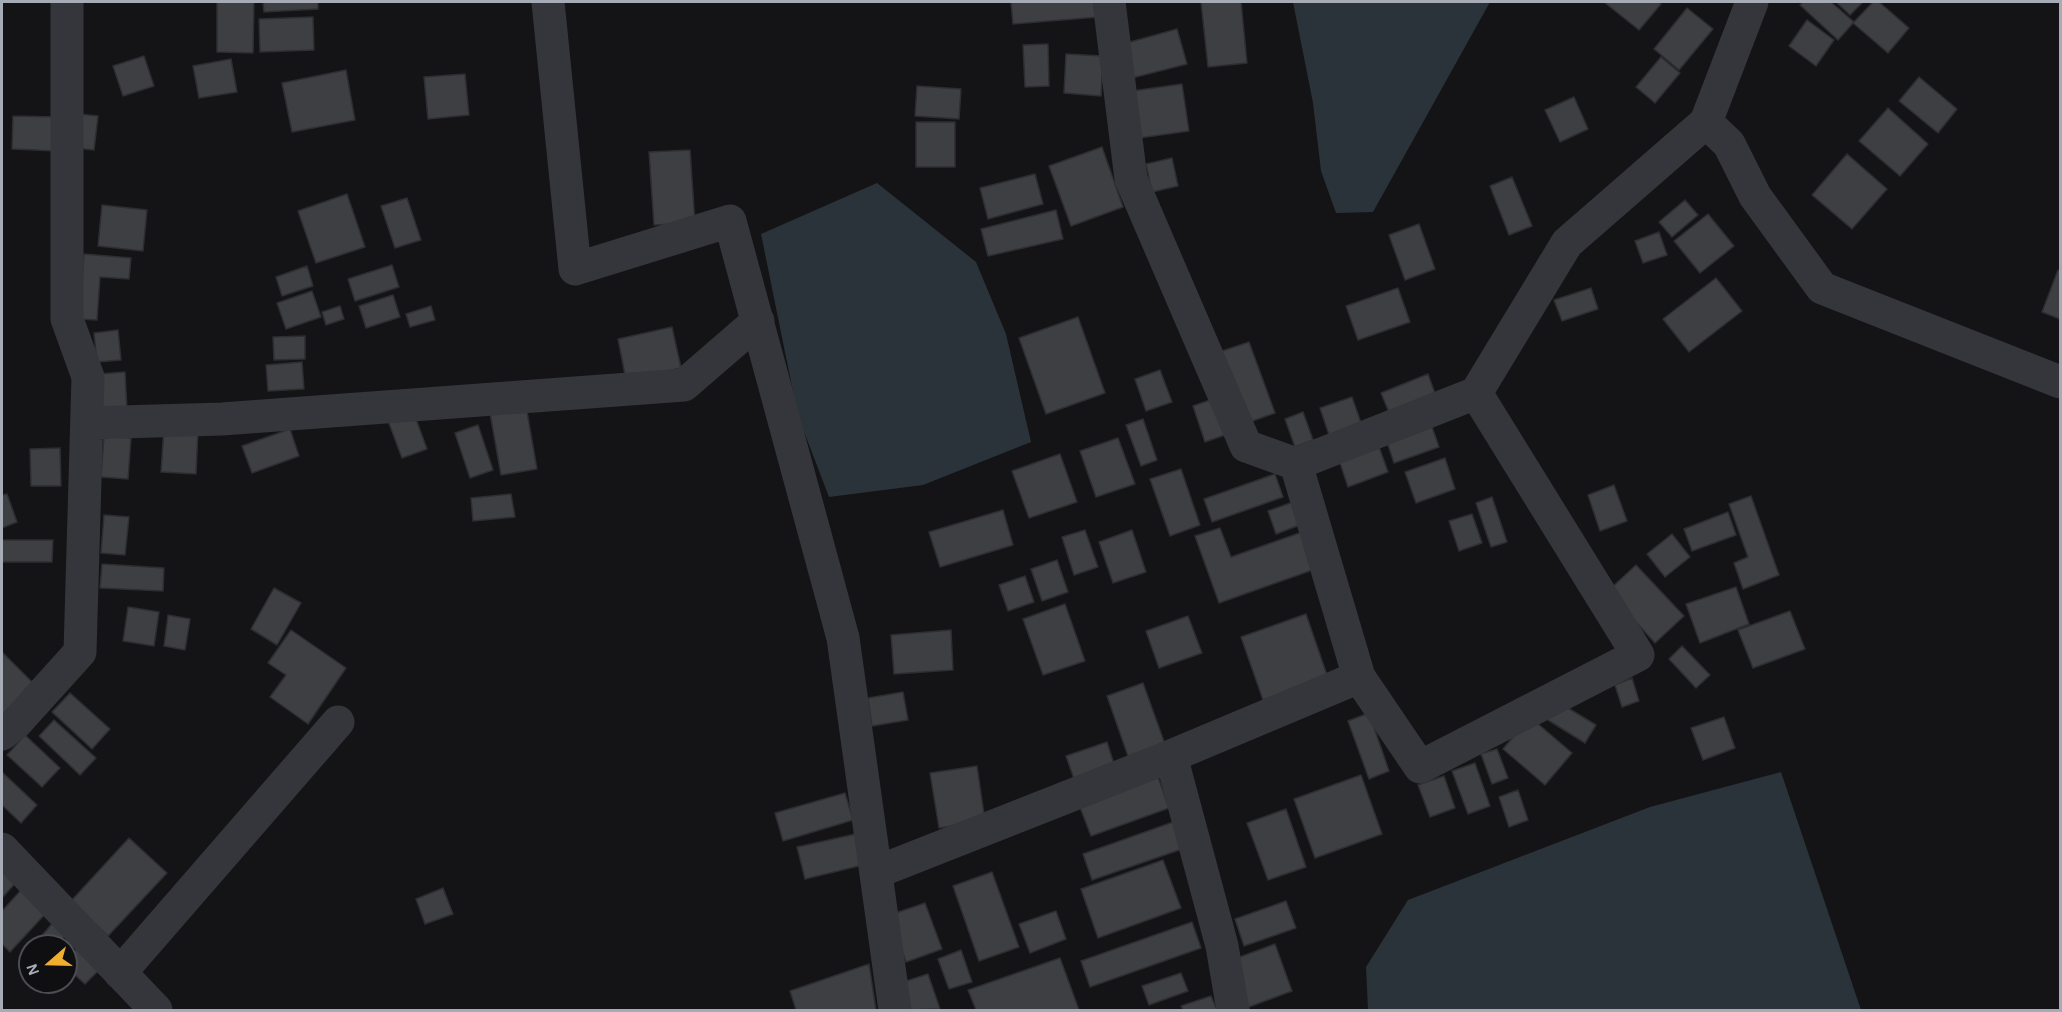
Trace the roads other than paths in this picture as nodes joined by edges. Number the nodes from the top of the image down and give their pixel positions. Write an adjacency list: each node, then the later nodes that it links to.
1 (67, 2): 9 (street)
2 (548, 2): 6 (street)
3 (1109, 2): 10 (street)
4 (1752, 2): 5 (street)
5 (1706, 122): 7 (street); 8 (street)
6 (758, 321): 9 (street); 16 (street)
7 (2061, 382)
8 (1476, 393): 10 (street); 11 (street)
9 (87, 423): 13 (street)
10 (1296, 464): 11 (street)
11 (1359, 677): 14 (street)
12 (338, 722): 17 (street)
13 (2, 734)
14 (1171, 756): 16 (street); 20 (street)
15 (2, 849): 17 (street)
16 (877, 872): 19 (street)
17 (120, 973): 18 (street)
18 (156, 1011)
19 (895, 1011)
20 (1233, 1011)

